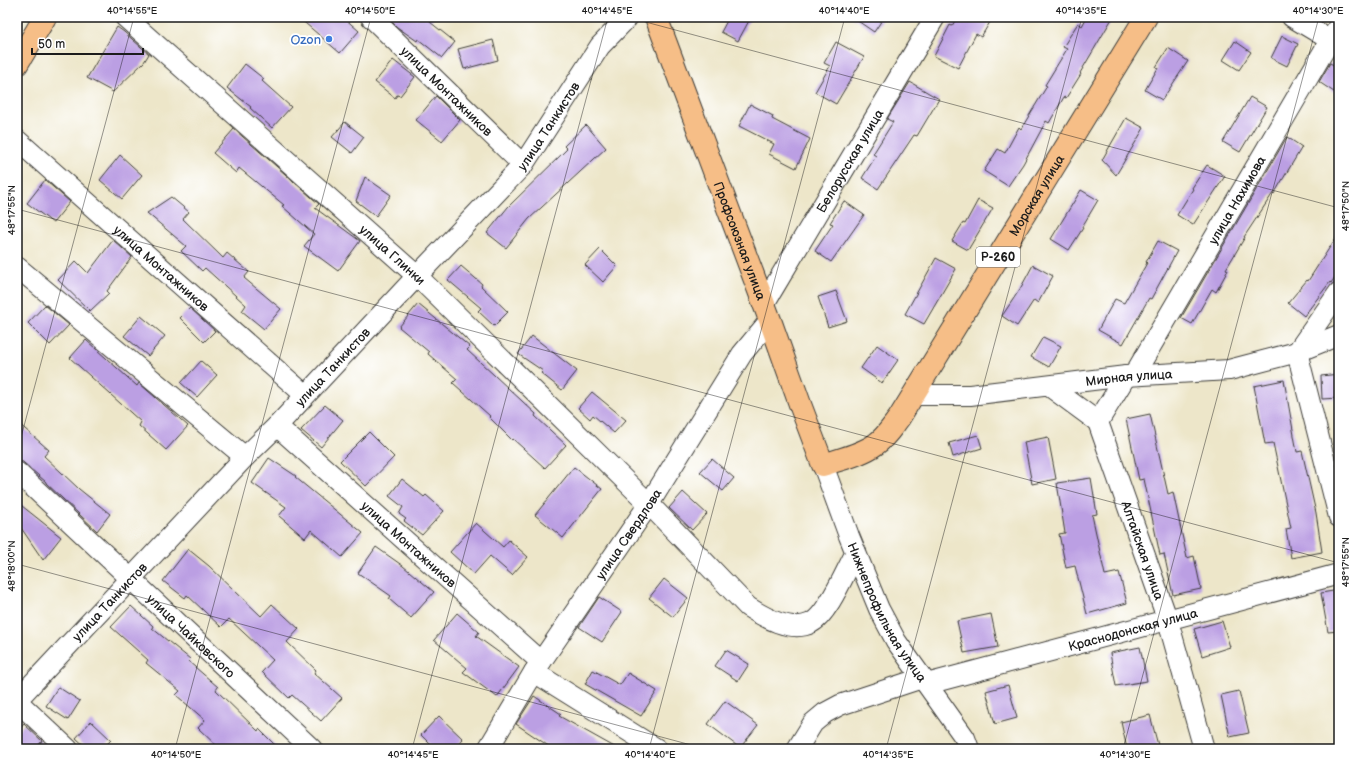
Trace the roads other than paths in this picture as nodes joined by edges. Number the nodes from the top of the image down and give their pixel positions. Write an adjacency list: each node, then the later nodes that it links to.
1 (45, 17): 10 (main road)
2 (125, 17): 14 (street, улица Глинки)
3 (370, 17): 12 (street, улица Монтажников)
4 (628, 17): 12 (street, улица Танкистов)
5 (656, 17): 16 (main road, Профсоюзная улица)
6 (935, 17): 16 (street, Белорусская улица)
7 (1146, 17): 21 (main road, Морская улица / Р-260)
8 (1292, 17): 9 (street)
9 (1336, 36): 19 (street, улица Нахимова)
10 (17, 64)
11 (17, 140): 22 (street, улица Монтажников)
12 (523, 165): 14 (street, улица Танкистов)
13 (17, 267): 25 (street)
14 (417, 276): 22 (street, улица Танкистов); 28 (street, улица Глинки)
15 (1339, 292): 18 (street)
16 (767, 312): 26 (main road, Профсоюзная улица); 28 (street, улица Свердлова)
17 (1339, 335): 18 (street, Мирная улица)
18 (1297, 352): 19 (street, Мирная улица); 29 (street)
19 (1130, 375): 20 (street, Мирная улица); 23 (street, улица Нахимова)
20 (1049, 386): 21 (street, Мирная улица); 23 (street)
21 (913, 395): 26 (main road, Морская улица / Р-260)
22 (306, 396): 24 (street, улица Танкистов)
23 (1098, 422): 33 (street, Алтайская улица)
24 (277, 426): 25 (street, улица Танкистов); 34 (street, улица Монтажников)
25 (245, 457): 32 (street, улица Танкистов)
26 (823, 465): 30 (street, Нижнепрофильная улица)
27 (17, 472): 32 (street, улица Чайковского)
28 (649, 504): 30 (street, улица Глинки); 34 (street, улица Свердлова)
29 (1339, 517)
30 (856, 552): 35 (street, Нижнепрофильная улица)
31 (1339, 574): 33 (street, Краснодонская улица)
32 (131, 578): 36 (street, улица Танкистов); 38 (street, улица Чайковского)
33 (1168, 621): 35 (street, Краснодонская улица); 43 (street, Алтайская улица)
34 (537, 667): 39 (street, улица Свердлова); 40 (street, улица Монтажников)
35 (924, 681): 41 (street, Краснодонская улица); 42 (street, Нижнепрофильная улица)
36 (17, 701): 37 (street)
37 (68, 749)
38 (312, 749)
39 (488, 749)
40 (657, 749)
41 (797, 749)
42 (969, 749)
43 (1204, 749)

